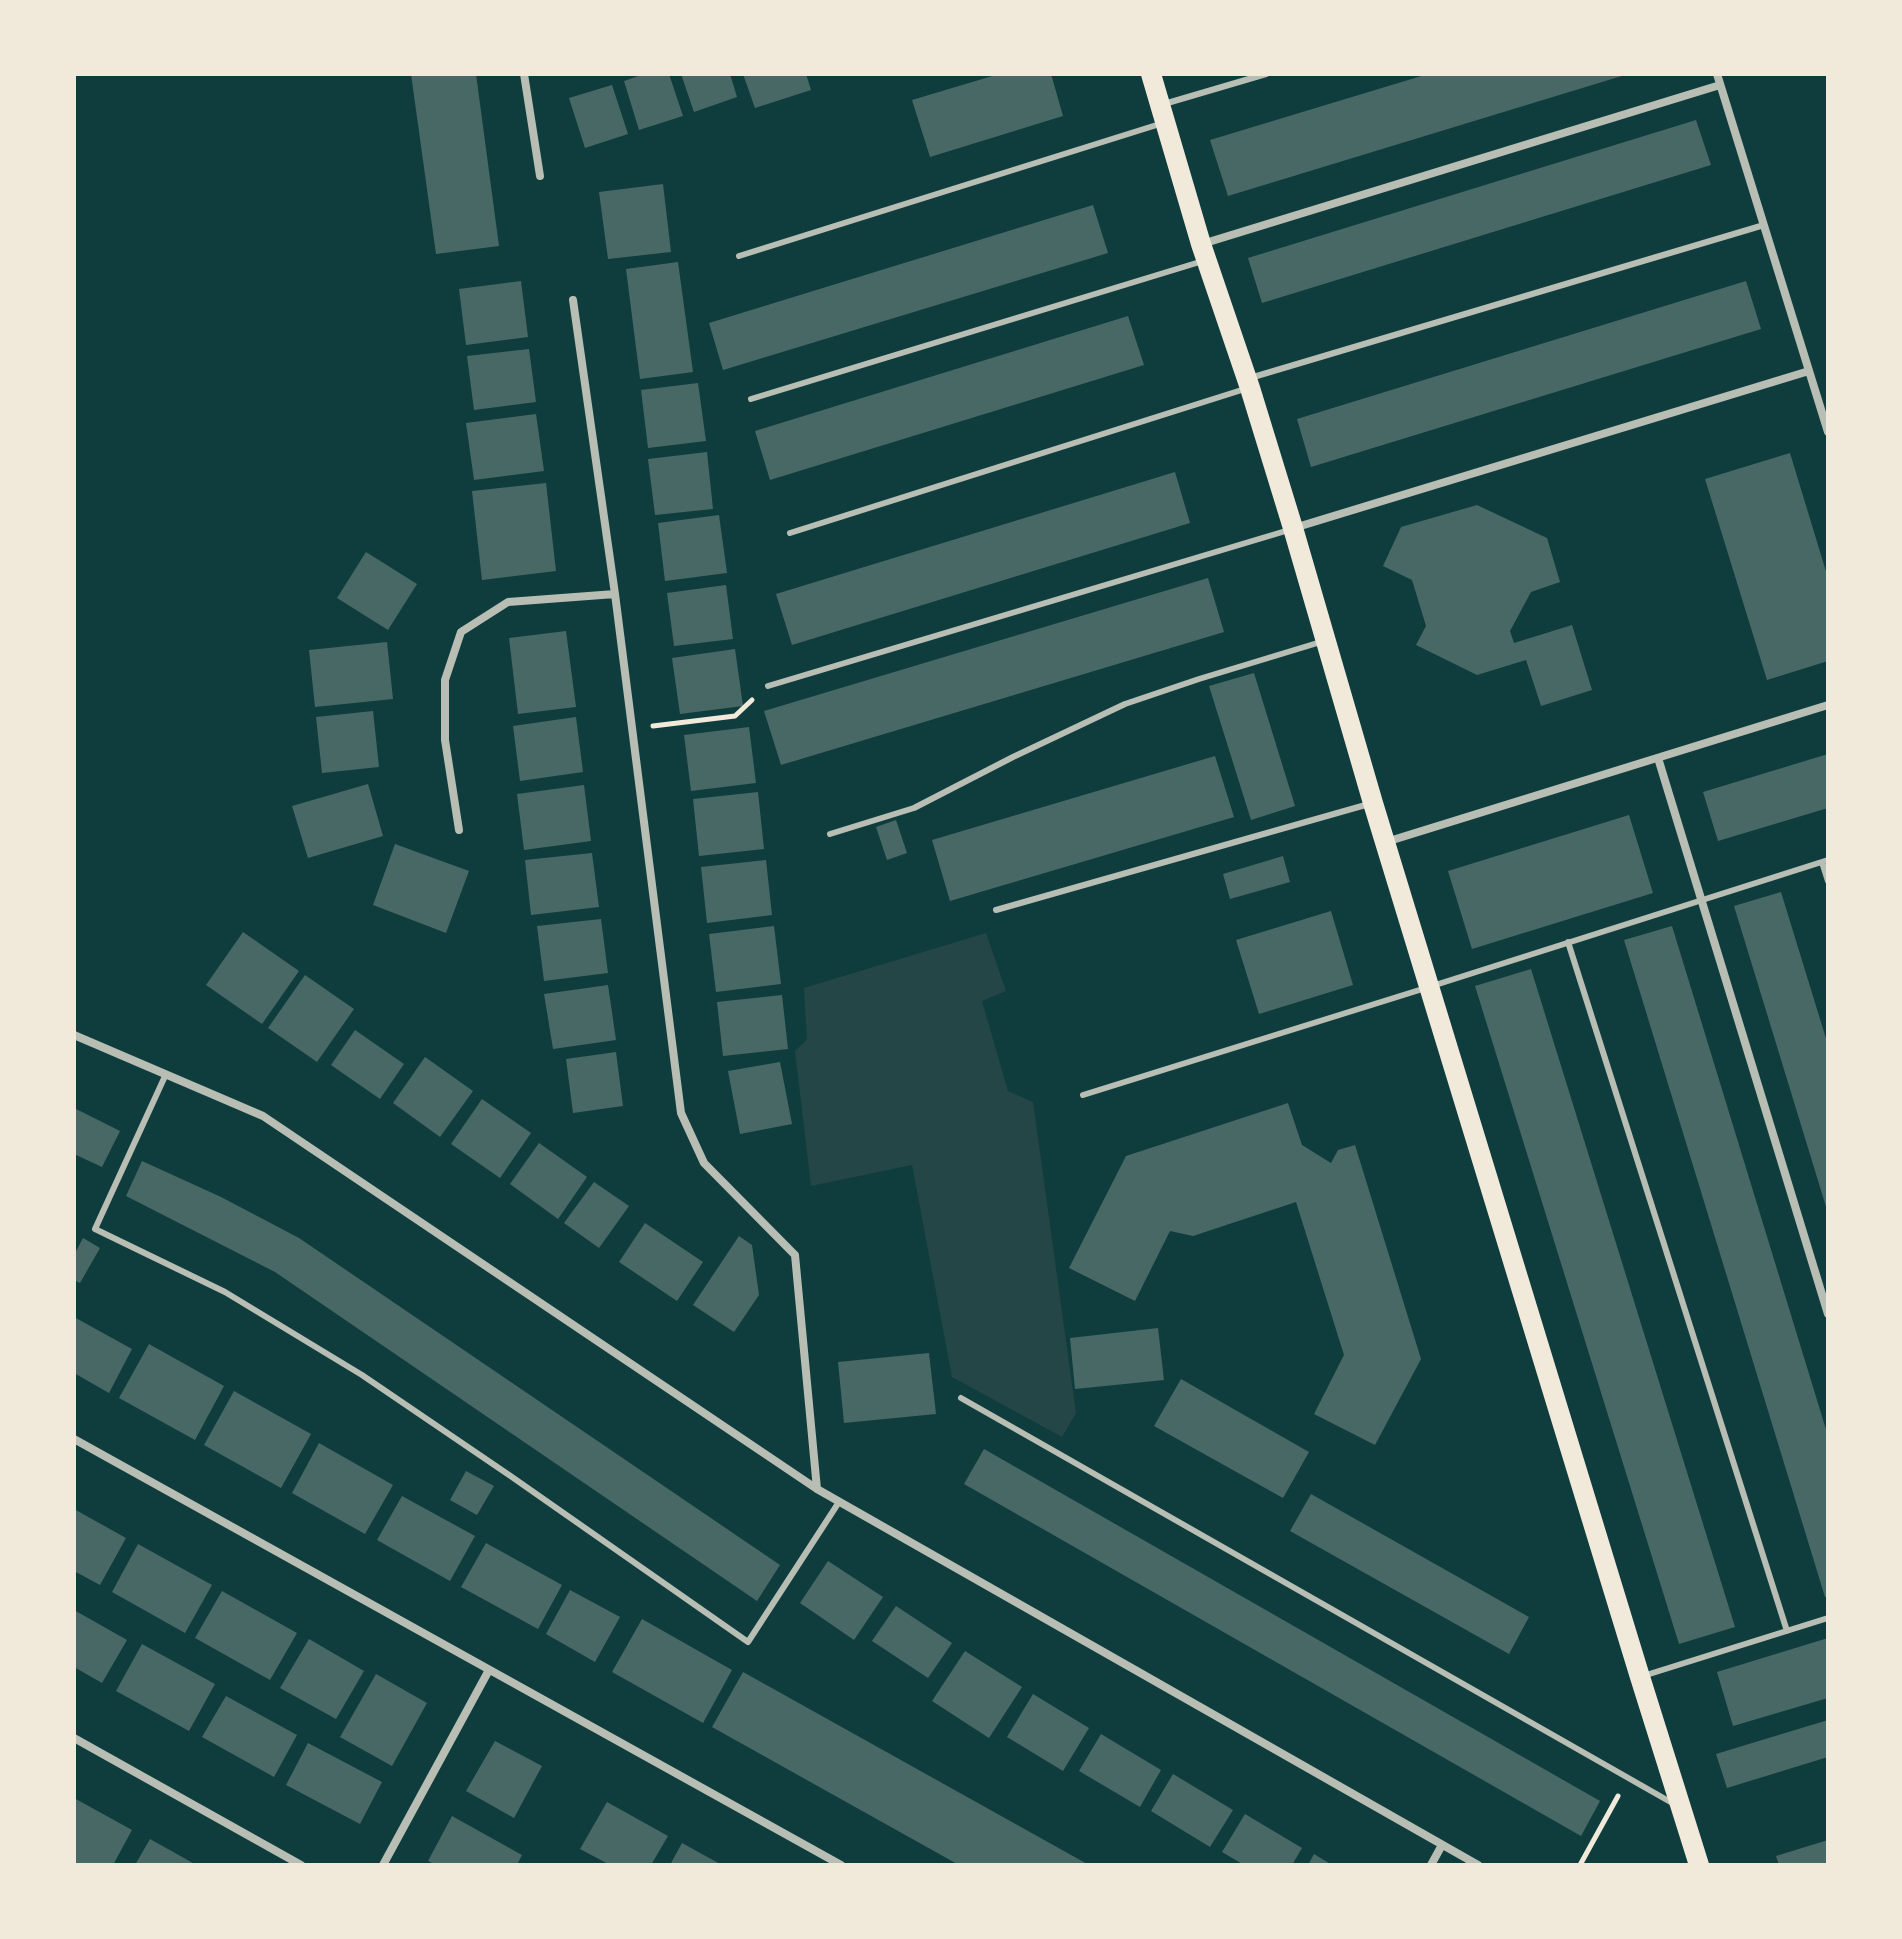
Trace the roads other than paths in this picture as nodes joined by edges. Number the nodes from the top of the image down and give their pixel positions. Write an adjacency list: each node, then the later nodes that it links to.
1 (524, 74): 7 (street)
2 (1151, 74): 6 (main road)
3 (1266, 74): 6 (lane)
4 (1717, 74): 5 (street)
5 (1720, 85): 8 (street); 9 (street)
6 (1163, 114): 9 (main road); 10 (lane)
7 (540, 176)
8 (1764, 225): 12 (street); 13 (lane)
9 (1203, 252): 13 (main road); 14 (lane)
10 (739, 256)
11 (573, 300): 18 (street)
12 (1809, 371): 15 (street); 16 (street)
13 (1248, 384): 16 (main road); 17 (lane)
14 (751, 399)
15 (1828, 432)
16 (1293, 528): 19 (main road); 20 (lane)
17 (790, 533)
18 (615, 594): 24 (street); 39 (street)
19 (1324, 641): 23 (main road); 25 (lane)
20 (768, 686)
21 (1828, 705): 22 (street)
22 (1658, 758): 26 (street); 29 (street)
23 (1373, 803): 26 (main road); 30 (lane)
24 (459, 830)
25 (830, 834)
26 (1385, 842): 32 (main road)
27 (1825, 861): 28 (lane); 29 (lane)
28 (1828, 881)
29 (1701, 900): 31 (lane); 36 (street)
30 (996, 910)
31 (1568, 942): 32 (lane); 42 (lane)
32 (1429, 987): 35 (lane); 44 (main road)
33 (74, 1035): 34 (street)
34 (166, 1074): 39 (street); 40 (lane)
35 (1083, 1095)
36 (1828, 1314)
37 (961, 1398): 46 (lane)
38 (74, 1439): 43 (street)
39 (817, 1489): 40 (street)
40 (839, 1502): 47 (street)
41 (1828, 1618): 42 (lane)
42 (1787, 1631): 44 (lane)
43 (489, 1670): 49 (street); 50 (street)
44 (1640, 1677): 46 (main road)
45 (74, 1738): 48 (street)
46 (1680, 1807): 53 (main road)
47 (1442, 1845): 51 (street); 52 (street)
48 (301, 1865)
49 (383, 1865)
50 (841, 1865)
51 (1431, 1865)
52 (1478, 1865)
53 (1699, 1865)

